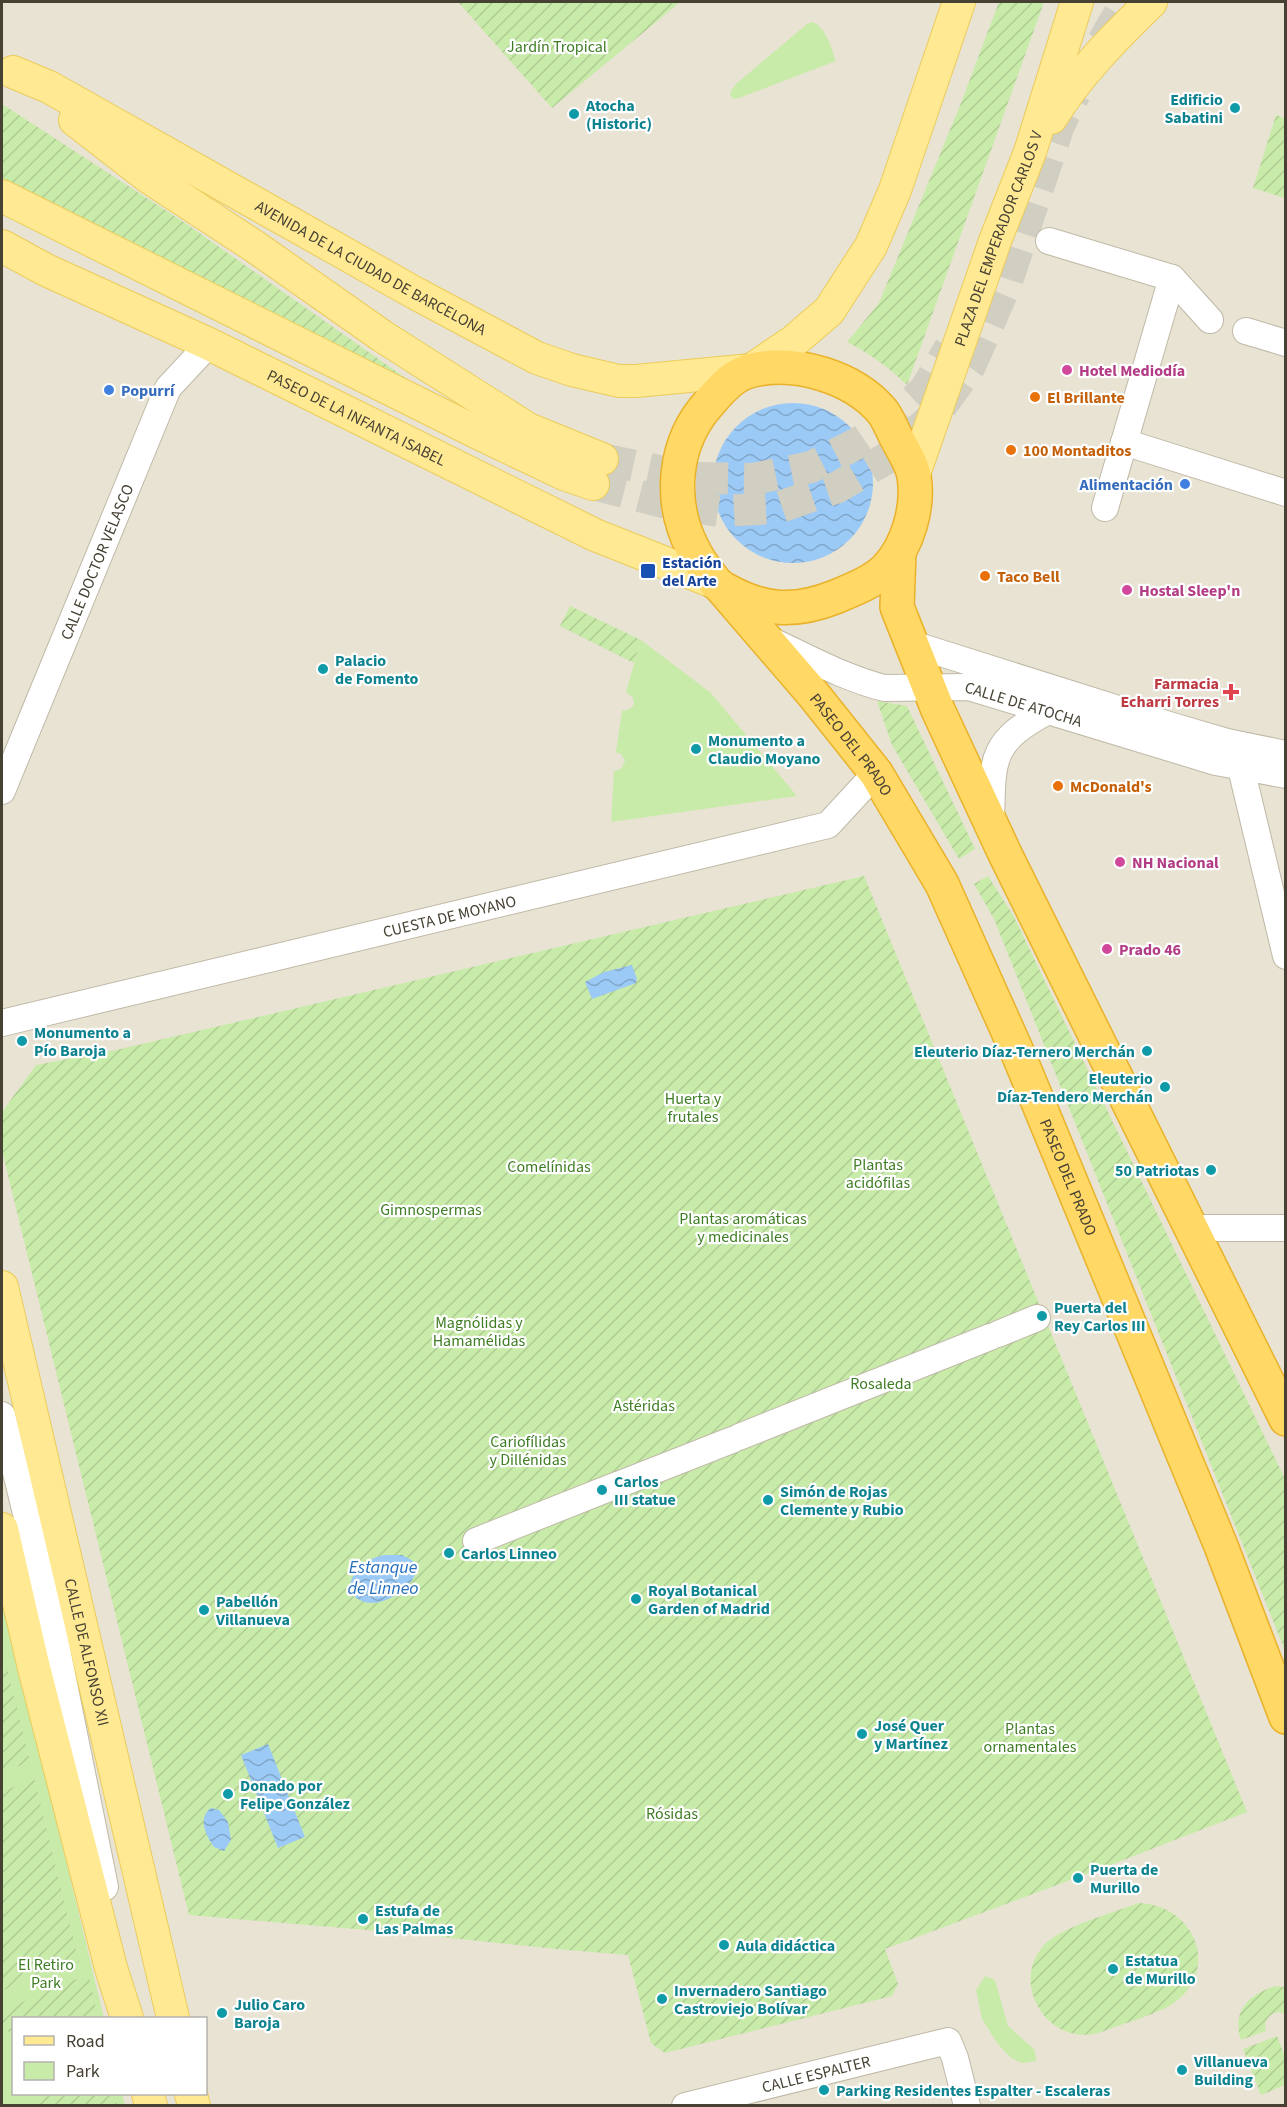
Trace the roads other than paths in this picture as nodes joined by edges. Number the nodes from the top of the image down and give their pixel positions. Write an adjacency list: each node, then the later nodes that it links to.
1 (959, 2): 14 (main road, PLAZA DEL EMPERADOR CARLOS V)
2 (1077, 2): 5 (main road, PLAZA DEL EMPERADOR CARLOS V)
3 (1150, 2): 5 (main road)
4 (7, 68): 6 (main road, AVENIDA DE LA CIUDAD DE BARCELONA); 14 (main road, AVENIDA DE LA CIUDAD DE BARCELONA)
5 (1030, 152): 16 (main road, PLAZA DEL EMPERADOR CARLOS V)
6 (2, 196)
7 (1049, 241): 9 (street)
8 (2, 246): 13 (main road, PASEO DE LA INFANTA ISABEL)
9 (1172, 278): 10 (street); 15 (street)
10 (1210, 320)
11 (1246, 331): 12 (street)
12 (1286, 343)
13 (209, 344): 20 (main road, PASEO DE LA INFANTA ISABEL); 29 (street, CALLE DOCTOR VELASCO)
14 (751, 370): 16 (highway, PLAZA DEL EMPERADOR CARLOS V); 20 (highway, PLAZA DEL EMPERADOR CARLOS V)
15 (1124, 442): 17 (street); 18 (street)
16 (914, 474): 19 (highway, PLAZA DEL EMPERADOR CARLOS V)
17 (1286, 493)
18 (1105, 508)
19 (900, 552): 20 (highway, PLAZA DEL EMPERADOR CARLOS V); 22 (highway)
20 (718, 585): 21 (highway, PASEO DEL PRADO)
21 (764, 637): 23 (street, CALLE DE ATOCHA); 27 (highway, PASEO DEL PRADO)
22 (912, 644): 23 (highway); 25 (street, CALLE DE ATOCHA)
23 (930, 688): 24 (street, CALLE DE ATOCHA); 30 (highway)
24 (1047, 711): 26 (street, CALLE DE ATOCHA); 30 (street)
25 (1286, 754)
26 (1241, 768): 28 (street, CALLE DE ATOCHA); 31 (street)
27 (876, 772): 32 (street, CUESTA DE MOYANO); 42 (highway, PASEO DEL PRADO)
28 (1286, 775)
29 (2, 791)
30 (991, 825): 33 (highway)
31 (1286, 956)
32 (2, 1023)
33 (1190, 1228): 34 (street); 38 (highway)
34 (1286, 1228)
35 (2, 1287): 46 (main road, CALLE DE ALFONSO XII)
36 (1037, 1318): 40 (street)
37 (2, 1415): 41 (street, CALLE DE ALFONSO XII)
38 (1286, 1419)
39 (2, 1529): 43 (main road, CALLE DE ALFONSO XII)
40 (476, 1541)
41 (46, 1595): 44 (street, CALLE DE ALFONSO XII); 45 (street, CALLE DE ALFONSO XII)
42 (1286, 1717)
43 (128, 2017)
44 (129, 2017)
45 (171, 2017)
46 (172, 2017)
47 (685, 2106): 48 (street, CALLE ESPALTER)
48 (967, 2106)

